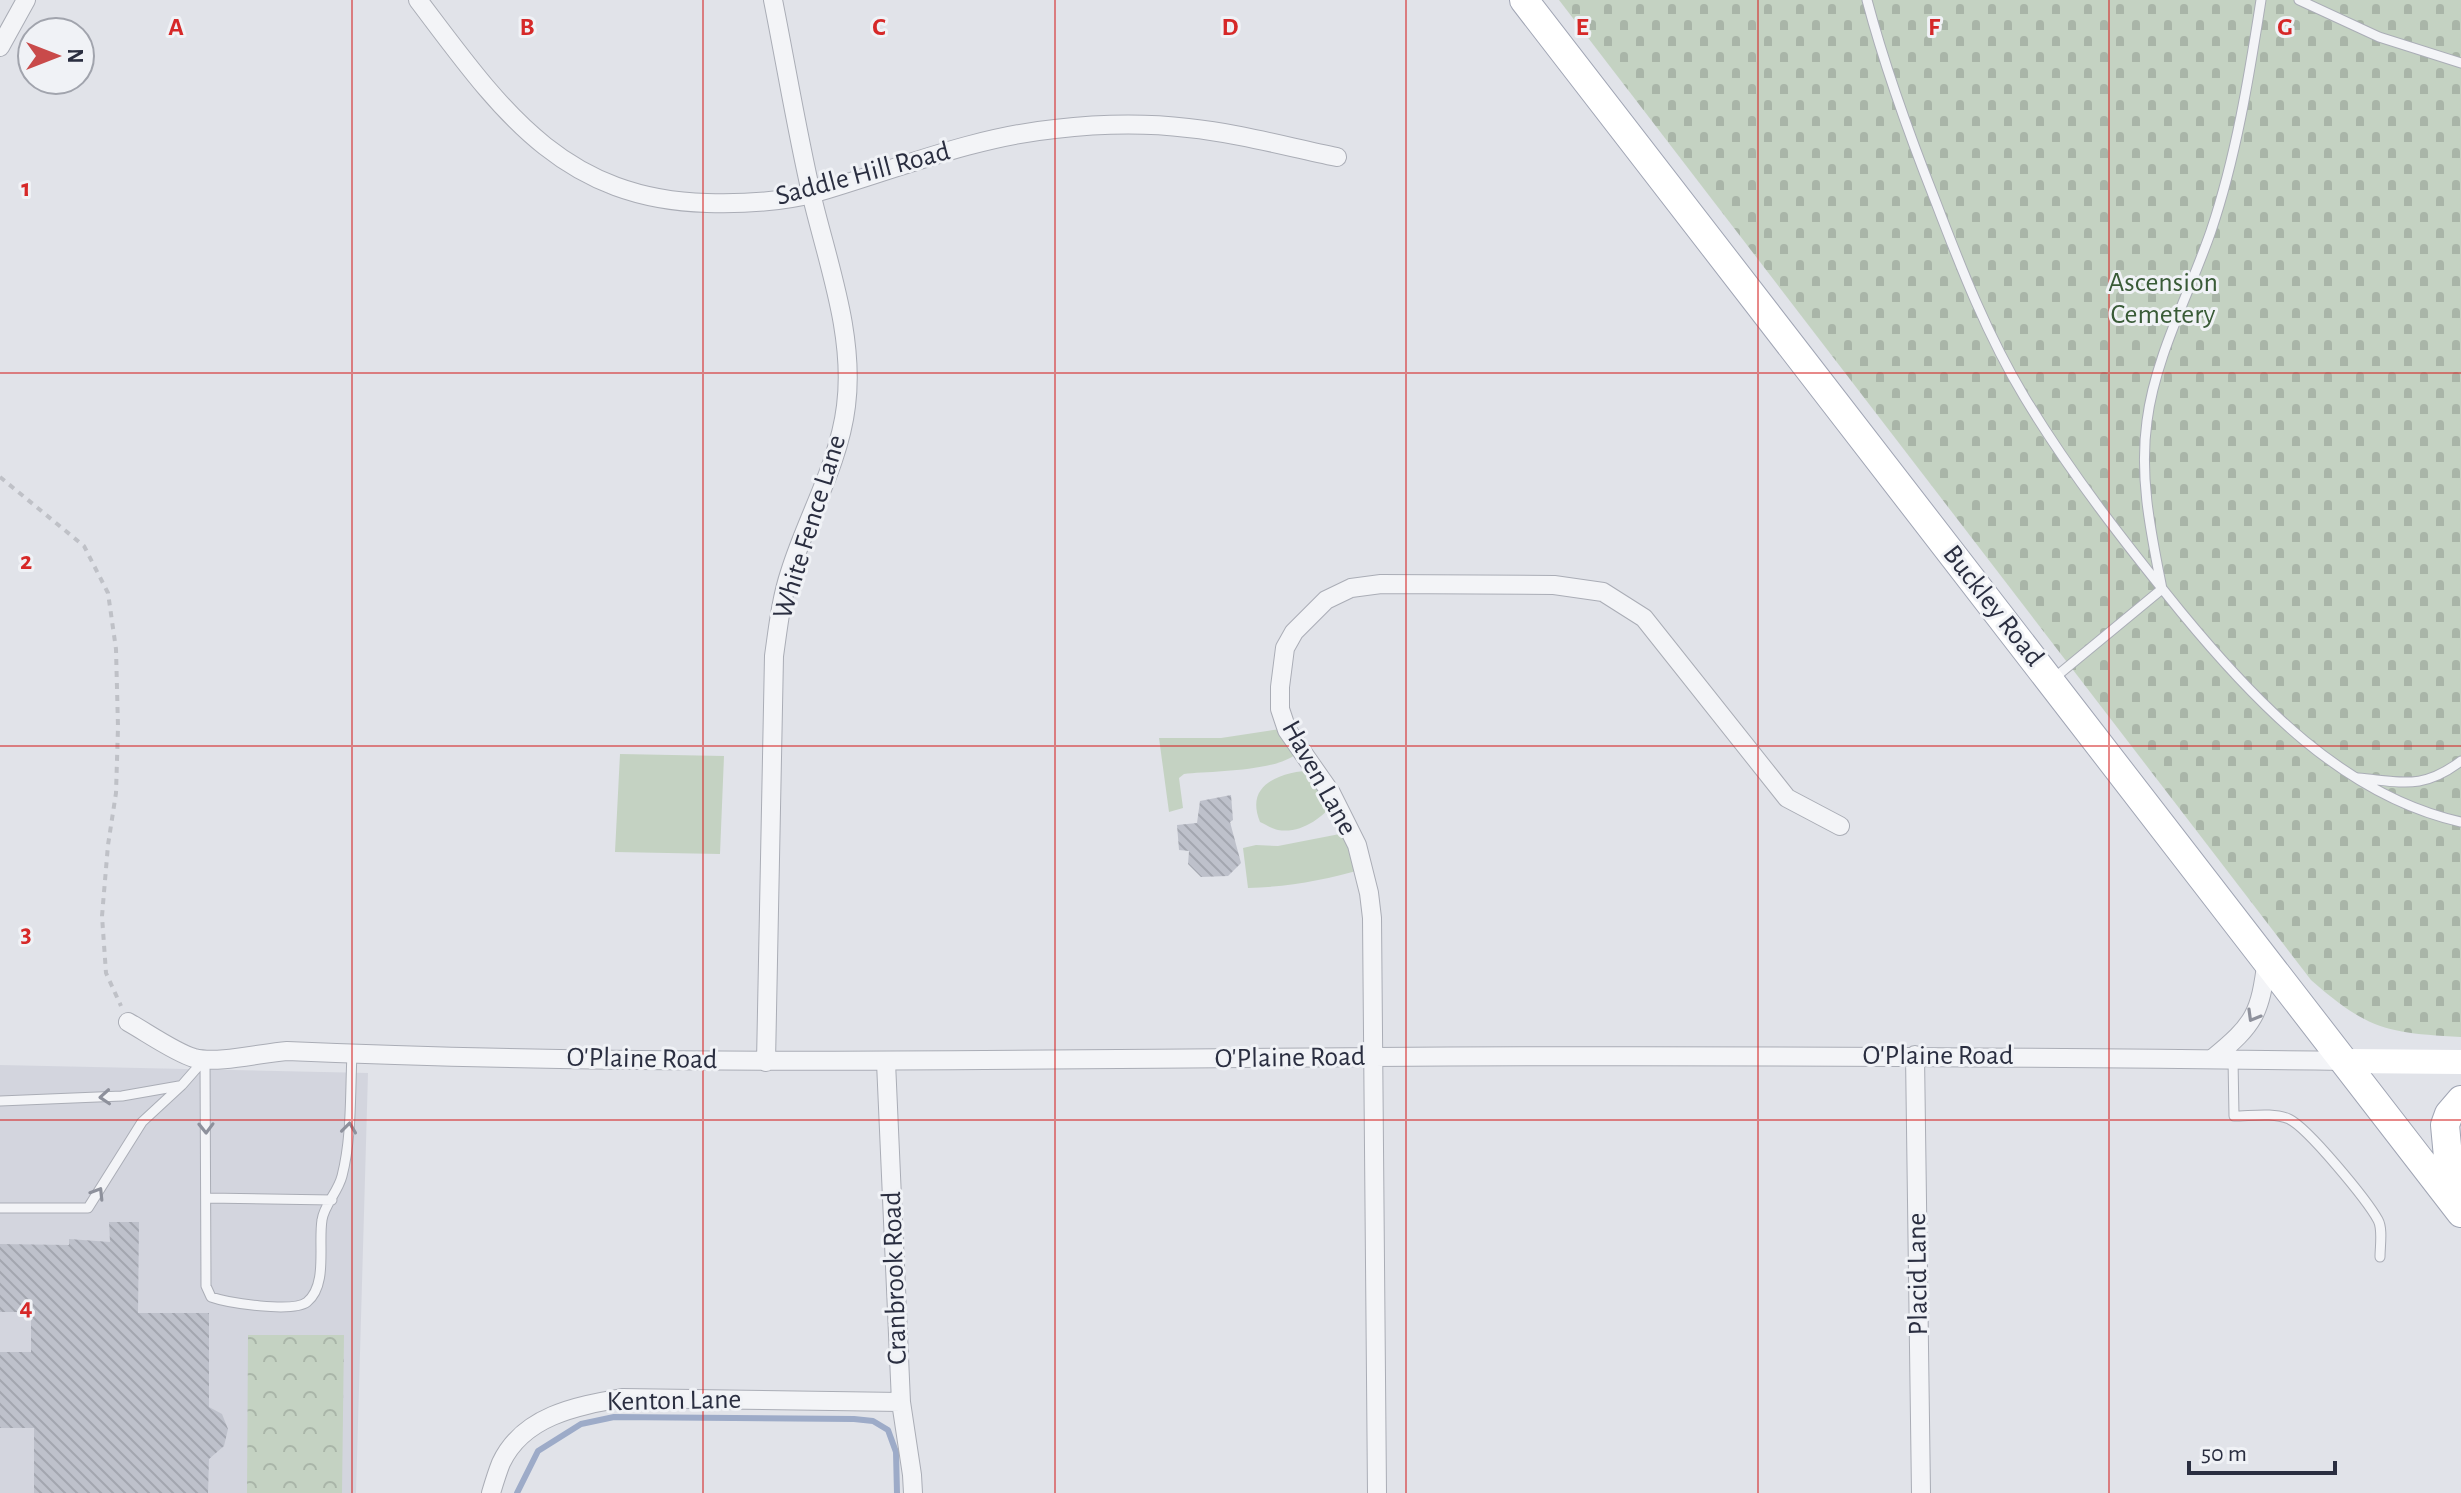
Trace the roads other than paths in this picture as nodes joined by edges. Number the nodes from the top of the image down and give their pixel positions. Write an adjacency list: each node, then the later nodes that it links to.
1 (26, 0): 8 (street)
2 (418, 0): 11 (street, Saddle Hill Road)
3 (773, 0): 11 (street, White Fence Lane)
4 (1524, 0): 13 (main road, Buckley Road)
5 (1867, 0): 12 (lane)
6 (2261, 0): 12 (lane)
7 (2299, 0): 9 (lane)
8 (0, 47)
9 (2461, 63)
10 (1337, 157): 11 (street, Saddle Hill Road)
11 (811, 194): 27 (street, White Fence Lane)
12 (2162, 589): 13 (lane); 15 (lane)
13 (2051, 681): 18 (main road, Buckley Road)
14 (2461, 761): 15 (lane)
15 (2357, 777): 16 (lane)
16 (2461, 822)
17 (1840, 826): 22 (street, Haven Lane)
18 (2267, 959): 24 (street, one-way to 24); 26 (main road, Buckley Road)
19 (128, 1022): 23 (street, O'Plaine Road)
20 (352, 1054): 23 (street, O'Plaine Road); 27 (street, O'Plaine Road); 34 (lane, one-way to 20)
21 (1915, 1055): 22 (street, O'Plaine Road); 24 (street, O'Plaine Road); 42 (street, Placid Lane)
22 (1372, 1057): 28 (street, O'Plaine Road); 41 (street, Haven Lane)
23 (205, 1058): 30 (lane); 33 (lane, one-way to 33)
24 (2212, 1059): 25 (street, O'Plaine Road)
25 (2233, 1059): 26 (street, O'Plaine Road); 37 (lane)
26 (2345, 1061): 29 (main road, O'Plaine Road); 35 (main road, Buckley Road)
27 (766, 1062): 28 (street, O'Plaine Road)
28 (886, 1062): 38 (street, Cranbrook Road)
29 (2461, 1062)
30 (182, 1085): 32 (lane, one-way to 32); 36 (lane, one-way to 30)
31 (2461, 1100): 35 (main road)
32 (0, 1101)
33 (207, 1198): 34 (lane); 34 (lane)
34 (332, 1200)
35 (2456, 1207)
36 (0, 1208)
37 (2380, 1257)
38 (901, 1402): 39 (street, Kenton Lane); 40 (street, Cranbrook Road)
39 (491, 1493)
40 (913, 1493)
41 (1377, 1493)
42 (1921, 1493)

